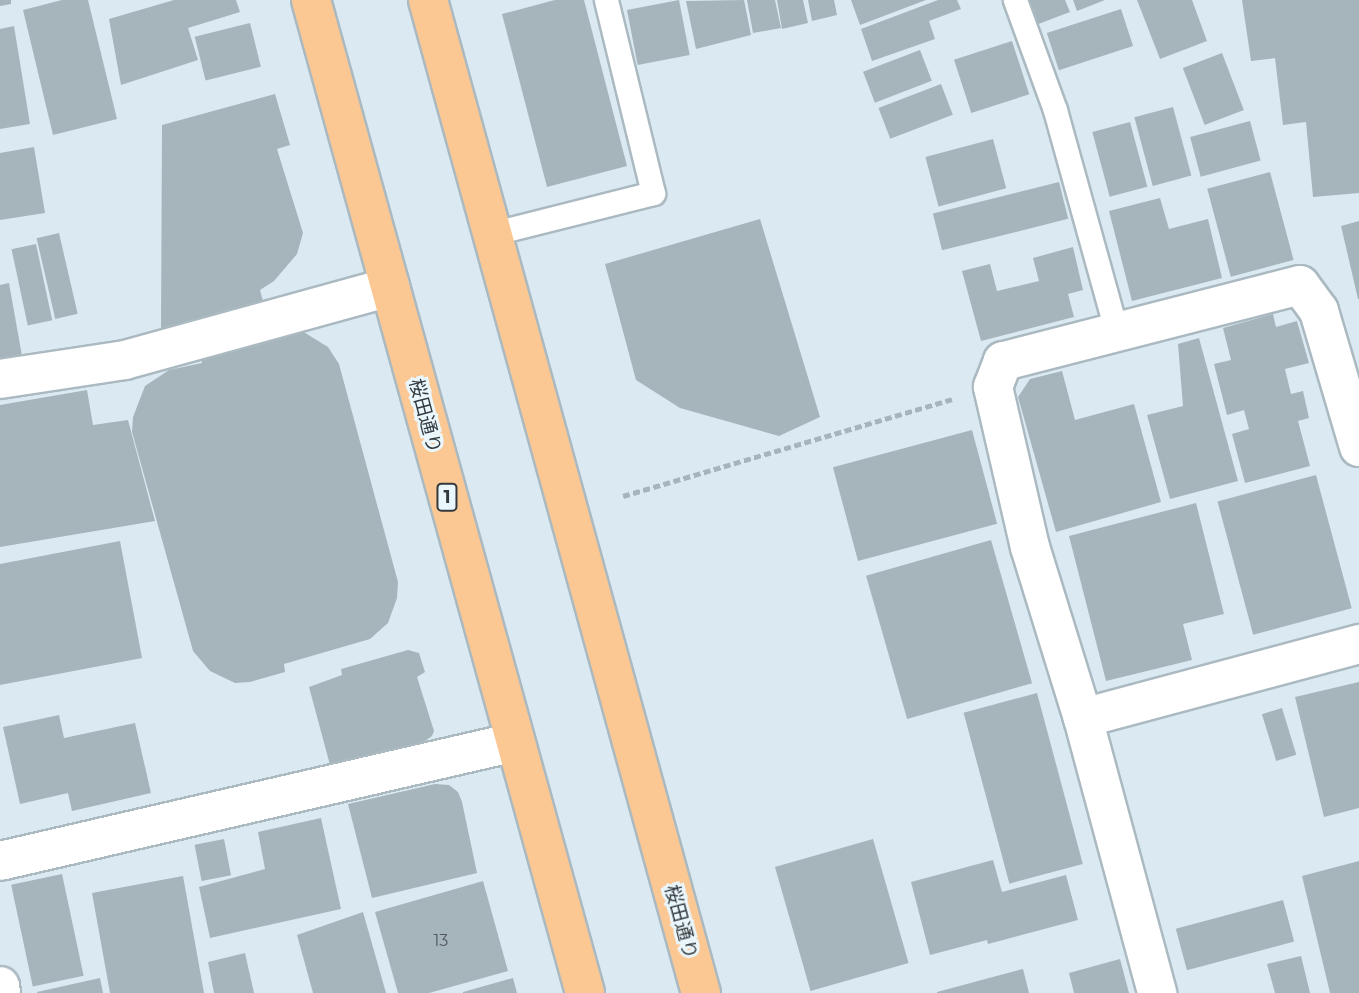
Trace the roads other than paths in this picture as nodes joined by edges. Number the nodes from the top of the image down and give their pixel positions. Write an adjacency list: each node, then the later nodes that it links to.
1 (311, 0): 6 (highway, 桜田通り / 1)
2 (428, 0): 5 (highway, 桜田通り)
3 (606, 0): 5 (lane)
4 (1015, 0): 7 (lane)
5 (494, 233): 17 (highway, 桜田通り)
6 (390, 287): 8 (street); 12 (highway, 桜田通り / 1)
7 (1116, 330): 9 (street); 11 (street)
8 (0, 379)
9 (1359, 447)
10 (1359, 644): 11 (street)
11 (1083, 718): 18 (street)
12 (515, 742): 13 (street); 16 (highway, 桜田通り / 1)
13 (0, 861)
14 (0, 986): 15 (street)
15 (1, 993)
16 (585, 993)
17 (701, 993)
18 (1157, 993)

